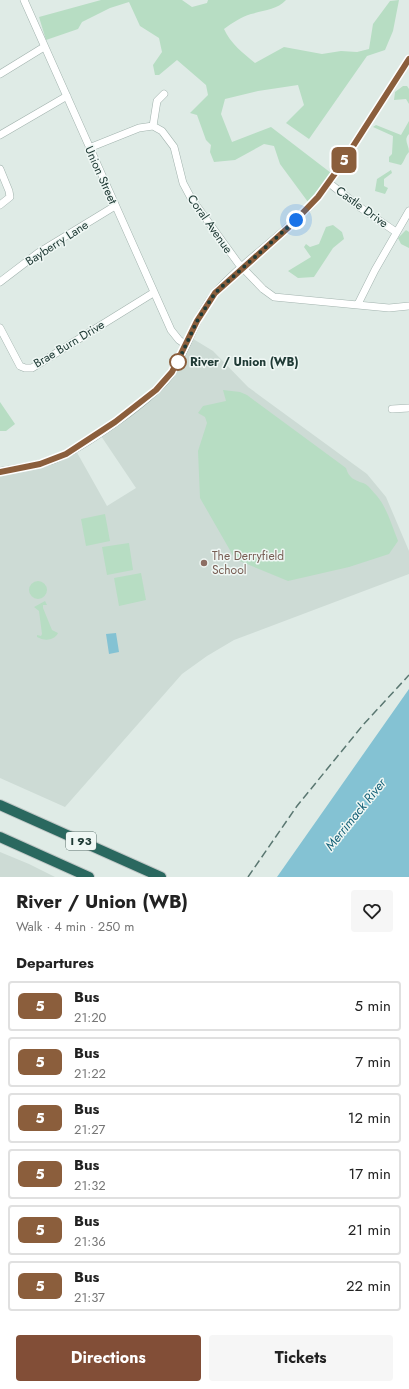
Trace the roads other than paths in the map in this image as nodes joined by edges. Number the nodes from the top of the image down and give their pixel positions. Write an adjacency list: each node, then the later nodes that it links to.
1 (24, 0): 2 (street, Union Street)
2 (44, 47): 4 (street); 6 (street, Union Street)
3 (409, 59): 11 (street)
4 (0, 74)
5 (164, 94): 7 (street)
6 (67, 96): 8 (street); 9 (street, Union Street)
7 (153, 126): 9 (street); 16 (street, Coral Avenue)
8 (0, 135)
9 (89, 148): 13 (street, Union Street)
10 (0, 169): 12 (street)
11 (329, 183): 15 (street, Castle Drive); 16 (street)
12 (0, 205)
13 (115, 206): 17 (street, Bayberry Lane); 18 (street, Union Street)
14 (409, 210): 15 (street)
15 (396, 232): 19 (street)
16 (243, 267): 19 (street, Coral Avenue); 22 (street)
17 (0, 282)
18 (154, 293): 21 (street, Brae Burn Drive); 22 (street, Union Street)
19 (358, 304): 20 (street, Coral Avenue)
20 (409, 306)
21 (0, 328)
22 (186, 345): 25 (street)
23 (409, 408): 24 (street)
24 (392, 409)
25 (0, 472)
26 (0, 805): 29 (highway, I 93)
27 (0, 837): 28 (highway, I 93)
28 (89, 877)
29 (161, 877)

